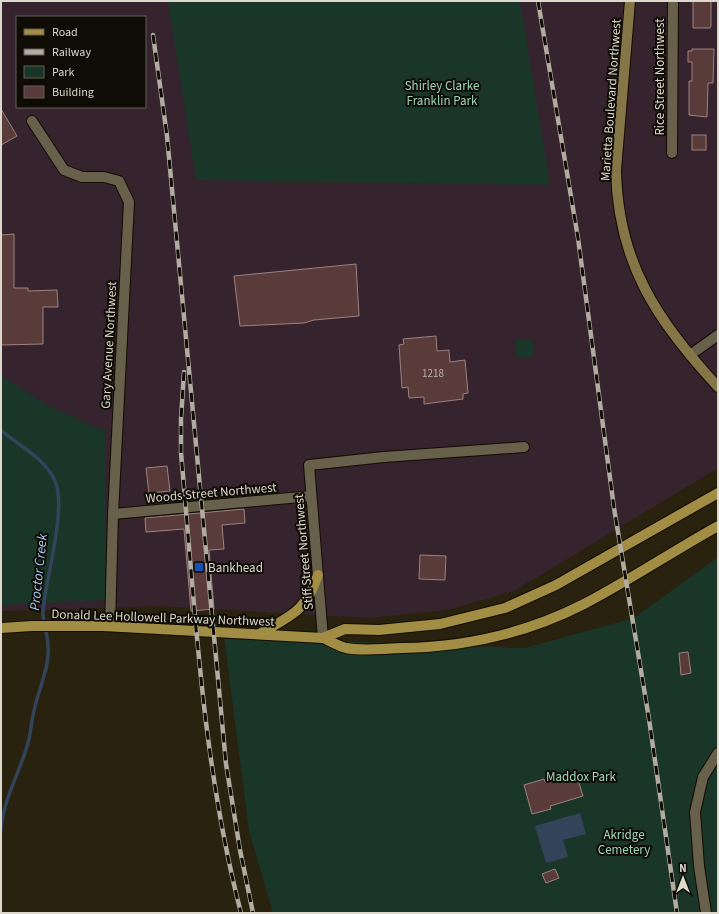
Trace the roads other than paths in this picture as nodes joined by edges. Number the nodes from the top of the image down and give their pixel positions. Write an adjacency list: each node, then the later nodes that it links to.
1 (630, 1): 6 (main road, Marietta Boulevard Northwest)
2 (673, 1): 4 (street, Rice Street Northwest)
3 (32, 121): 11 (street, Gary Avenue Northwest)
4 (672, 153)
5 (718, 335): 6 (street)
6 (690, 355): 7 (main road, Marietta Boulevard Northwest)
7 (718, 388)
8 (524, 447): 10 (street, Stiff Street Northwest)
9 (718, 493): 17 (main road, Donald Lee Hollowell Parkway Northwest)
10 (311, 496): 11 (street, Woods Street Northwest); 13 (street, Stiff Street Northwest)
11 (113, 514): 14 (street, Gary Avenue Northwest)
12 (718, 526): 17 (main road, Donald Lee Hollowell Parkway Northwest)
13 (318, 575): 16 (main road); 17 (street, Stiff Street Northwest)
14 (110, 626): 15 (main road, Donald Lee Hollowell Parkway Northwest); 16 (main road, Donald Lee Hollowell Parkway Northwest)
15 (1, 628)
16 (259, 634): 17 (main road, Donald Lee Hollowell Parkway Northwest)
17 (323, 638)
18 (718, 753): 19 (street)
19 (706, 913)

